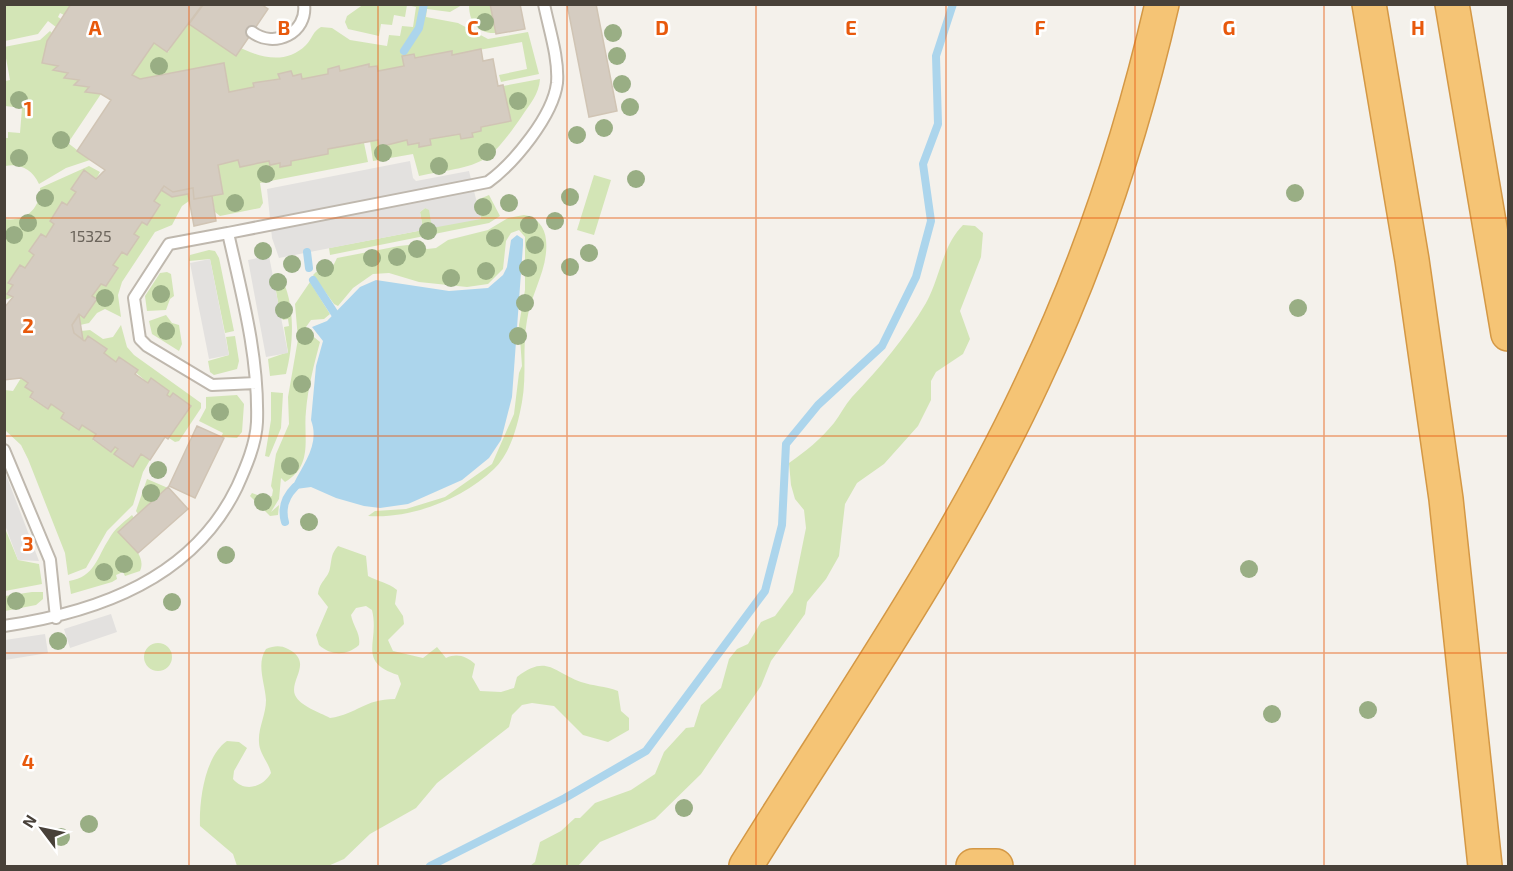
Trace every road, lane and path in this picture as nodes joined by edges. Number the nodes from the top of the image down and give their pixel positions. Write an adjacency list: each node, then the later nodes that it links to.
1 (304, 4): 6 (lane)
2 (544, 4): 7 (lane)
3 (1162, 4): 13 (highway)
4 (1369, 4): 16 (highway)
5 (1452, 4): 8 (highway)
6 (252, 32)
7 (228, 232): 9 (lane); 9 (lane)
8 (1509, 334)
9 (256, 382): 11 (lane)
10 (4, 450): 11 (lane)
11 (56, 618): 12 (lane)
12 (4, 626)
13 (746, 867)
14 (974, 867): 15 (highway)
15 (996, 867)
16 (1485, 867)

